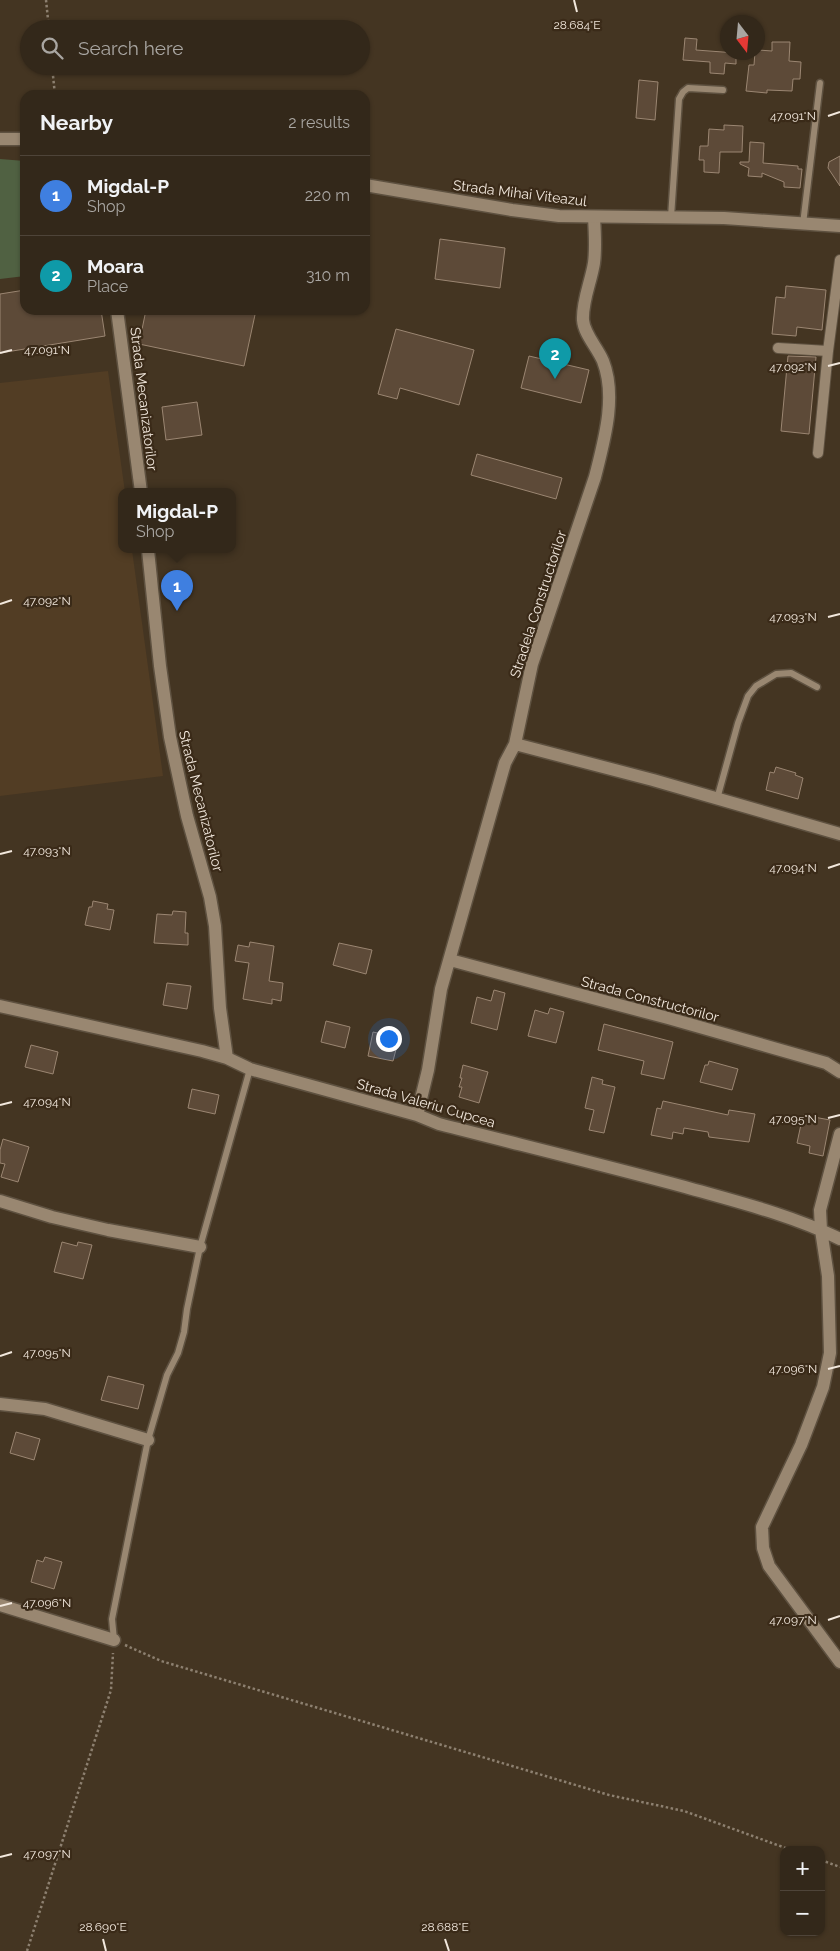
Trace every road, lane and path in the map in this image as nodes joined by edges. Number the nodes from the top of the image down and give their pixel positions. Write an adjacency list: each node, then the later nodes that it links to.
1 (46, 0): 2 (path)
2 (48, 20)
3 (53, 75): 5 (path)
4 (820, 84): 12 (lane)
5 (54, 90)
6 (723, 90): 10 (lane)
7 (0, 139): 8 (street)
8 (20, 139)
9 (370, 186): 11 (street, Strada Mihai Viteazul)
10 (671, 217): 11 (street, Strada Mihai Viteazul); 12 (street, Strada Mihai Viteazul)
11 (594, 218): 22 (street, Stradela Constructorilor)
12 (803, 224): 13 (street, Strada Mihai Viteazul)
13 (840, 226)
14 (840, 260): 17 (street)
15 (118, 315): 19 (street, Strada Mecanizatorilor)
16 (778, 348): 17 (street)
17 (828, 351): 18 (street)
18 (818, 454)
19 (139, 488)
20 (148, 553): 27 (street, Strada Mecanizatorilor)
21 (817, 687): 23 (lane)
22 (515, 744): 23 (street); 25 (street, Stradela Constructorilor)
23 (717, 799): 24 (street)
24 (840, 834)
25 (450, 960): 29 (street, Strada Constructorilor); 30 (street, Stradela Constructorilor)
26 (0, 1006): 27 (street, Strada Valeriu Cupcea)
27 (226, 1058): 28 (street, Strada Valeriu Cupcea)
28 (250, 1069): 30 (street, Strada Valeriu Cupcea); 35 (lane)
29 (840, 1072)
30 (417, 1115): 33 (street, Strada Valeriu Cupcea)
31 (840, 1134): 33 (street)
32 (0, 1201): 35 (street)
33 (820, 1230): 34 (street, Strada Valeriu Cupcea); 40 (street)
34 (840, 1239)
35 (200, 1247): 37 (lane)
36 (0, 1404): 37 (street)
37 (148, 1440): 39 (lane)
38 (0, 1605): 39 (street)
39 (114, 1640): 41 (path); 44 (path)
40 (840, 1662)
41 (780, 1846)
42 (825, 1861): 43 (path)
43 (840, 1867)
44 (27, 1951)

